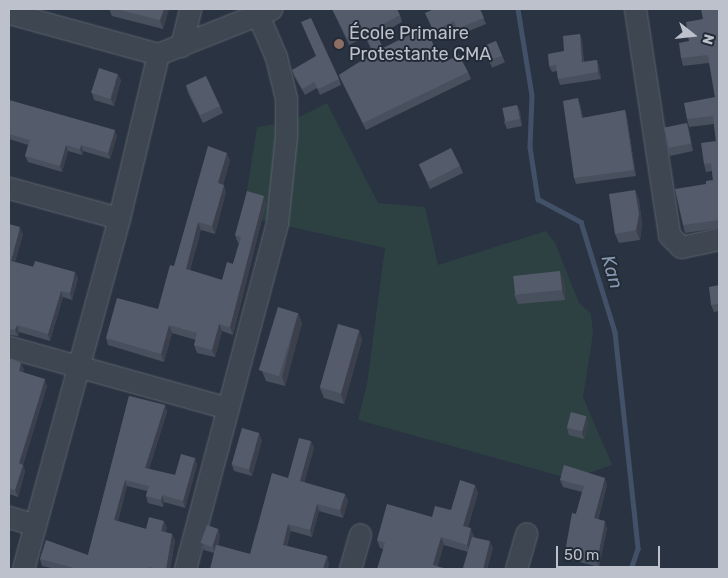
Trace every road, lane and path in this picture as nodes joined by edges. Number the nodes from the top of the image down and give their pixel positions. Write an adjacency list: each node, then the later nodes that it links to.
1 (190, 9): 6 (street)
2 (636, 9): 10 (street)
3 (264, 12): 6 (street); 13 (street)
4 (9, 13): 5 (street)
5 (36, 14): 7 (street)
6 (182, 46): 7 (street)
7 (158, 54): 9 (street)
8 (9, 188): 9 (street)
9 (119, 218): 12 (street)
10 (719, 239)
11 (9, 347): 12 (street)
12 (80, 367): 13 (street); 15 (street)
13 (228, 408): 19 (street)
14 (9, 517): 15 (street)
15 (35, 525): 18 (street)
16 (526, 533): 21 (street)
17 (360, 534): 20 (street)
18 (23, 569)
19 (185, 569)
20 (350, 569)
21 (516, 569)

